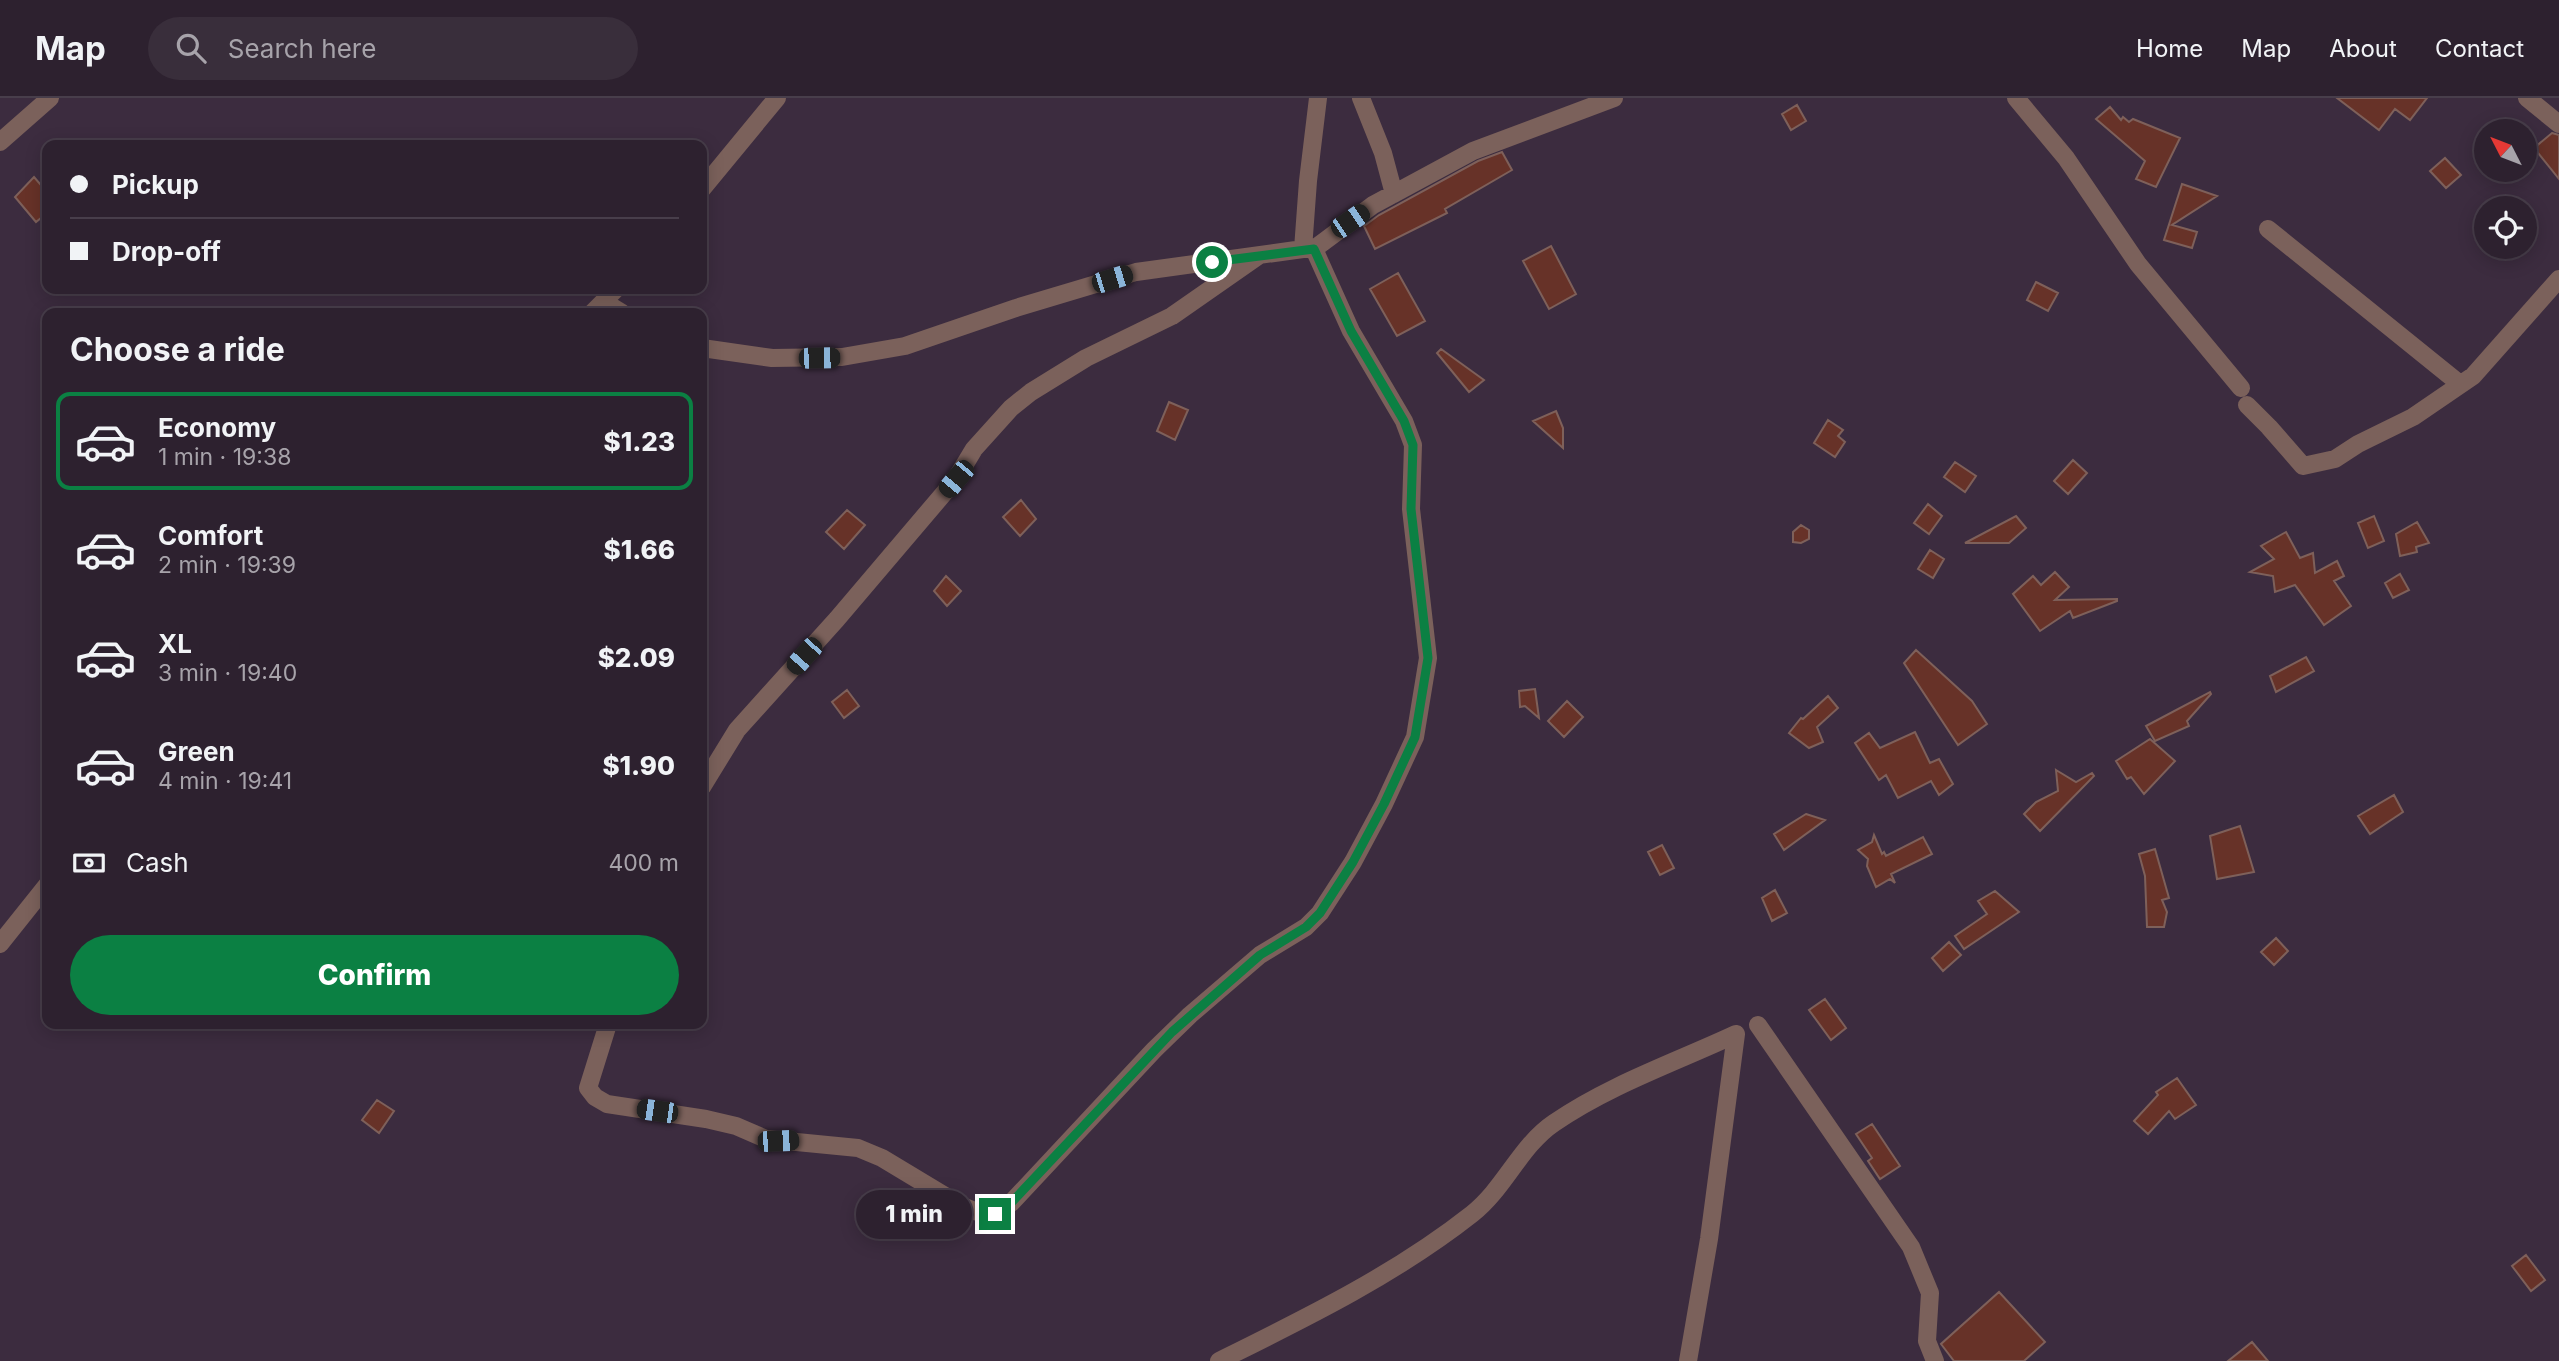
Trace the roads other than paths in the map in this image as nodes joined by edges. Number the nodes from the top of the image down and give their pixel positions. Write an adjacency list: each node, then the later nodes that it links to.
1 (50, 98): 9 (street)
2 (777, 98): 10 (street)
3 (1318, 98): 13 (street)
4 (1361, 98): 11 (street)
5 (1614, 98): 11 (street)
6 (2016, 98): 17 (street)
7 (2528, 98): 8 (street)
8 (2559, 124)
9 (0, 142)
10 (707, 183)
11 (1394, 194): 13 (street)
12 (2268, 229): 17 (street)
13 (1308, 249): 14 (street); 22 (street)
14 (1258, 256): 16 (street); 18 (street)
15 (2559, 279): 17 (street)
16 (707, 349)
17 (2460, 384)
18 (707, 779)
19 (42, 892): 20 (street)
20 (0, 944)
21 (1758, 1025): 25 (street)
22 (606, 1029)
23 (1219, 1361): 24 (street)
24 (1688, 1361)
25 (1935, 1361)

